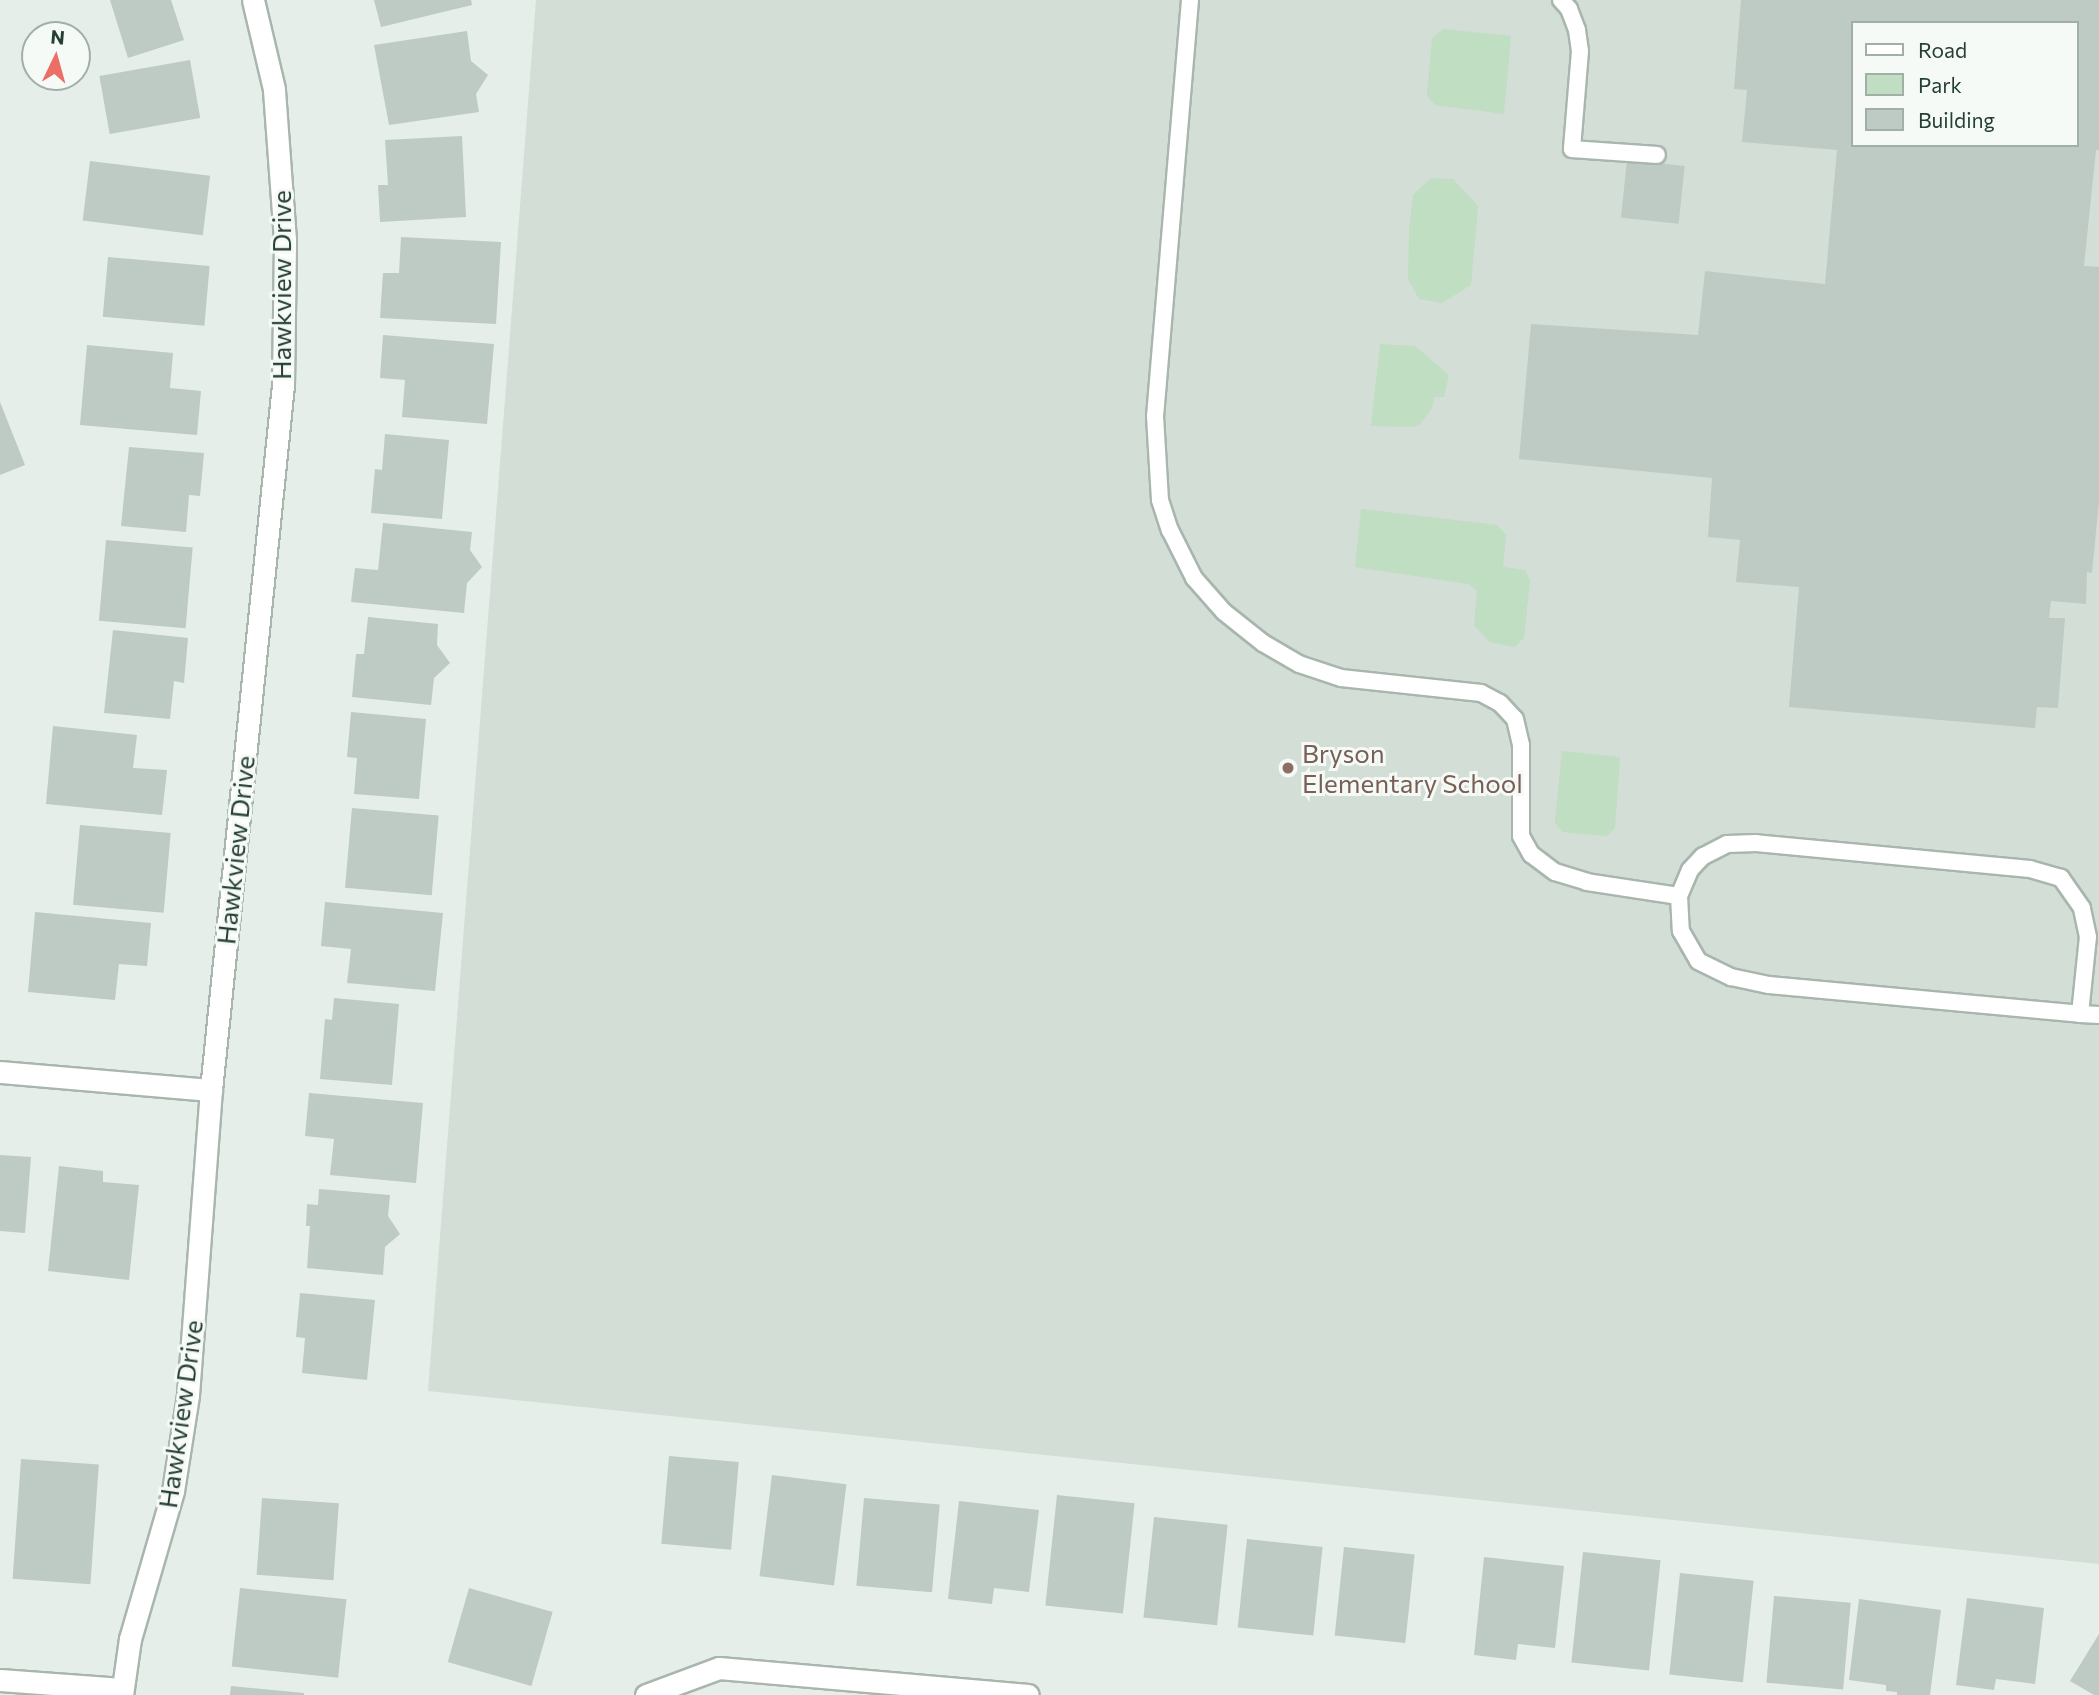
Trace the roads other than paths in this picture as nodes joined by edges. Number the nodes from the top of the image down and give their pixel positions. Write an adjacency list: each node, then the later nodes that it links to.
1 (253, 0): 9 (street, Hawkview Drive)
2 (1190, 0): 5 (lane)
3 (1561, 0): 4 (lane)
4 (1657, 155)
5 (1679, 897): 6 (lane); 6 (lane)
6 (2080, 1014): 7 (lane)
7 (2099, 1015)
8 (0, 1072): 9 (street)
9 (211, 1090): 11 (street, Hawkview Drive)
10 (0, 1680): 11 (street)
11 (122, 1692)
12 (646, 1695): 13 (street)
13 (1028, 1695)

